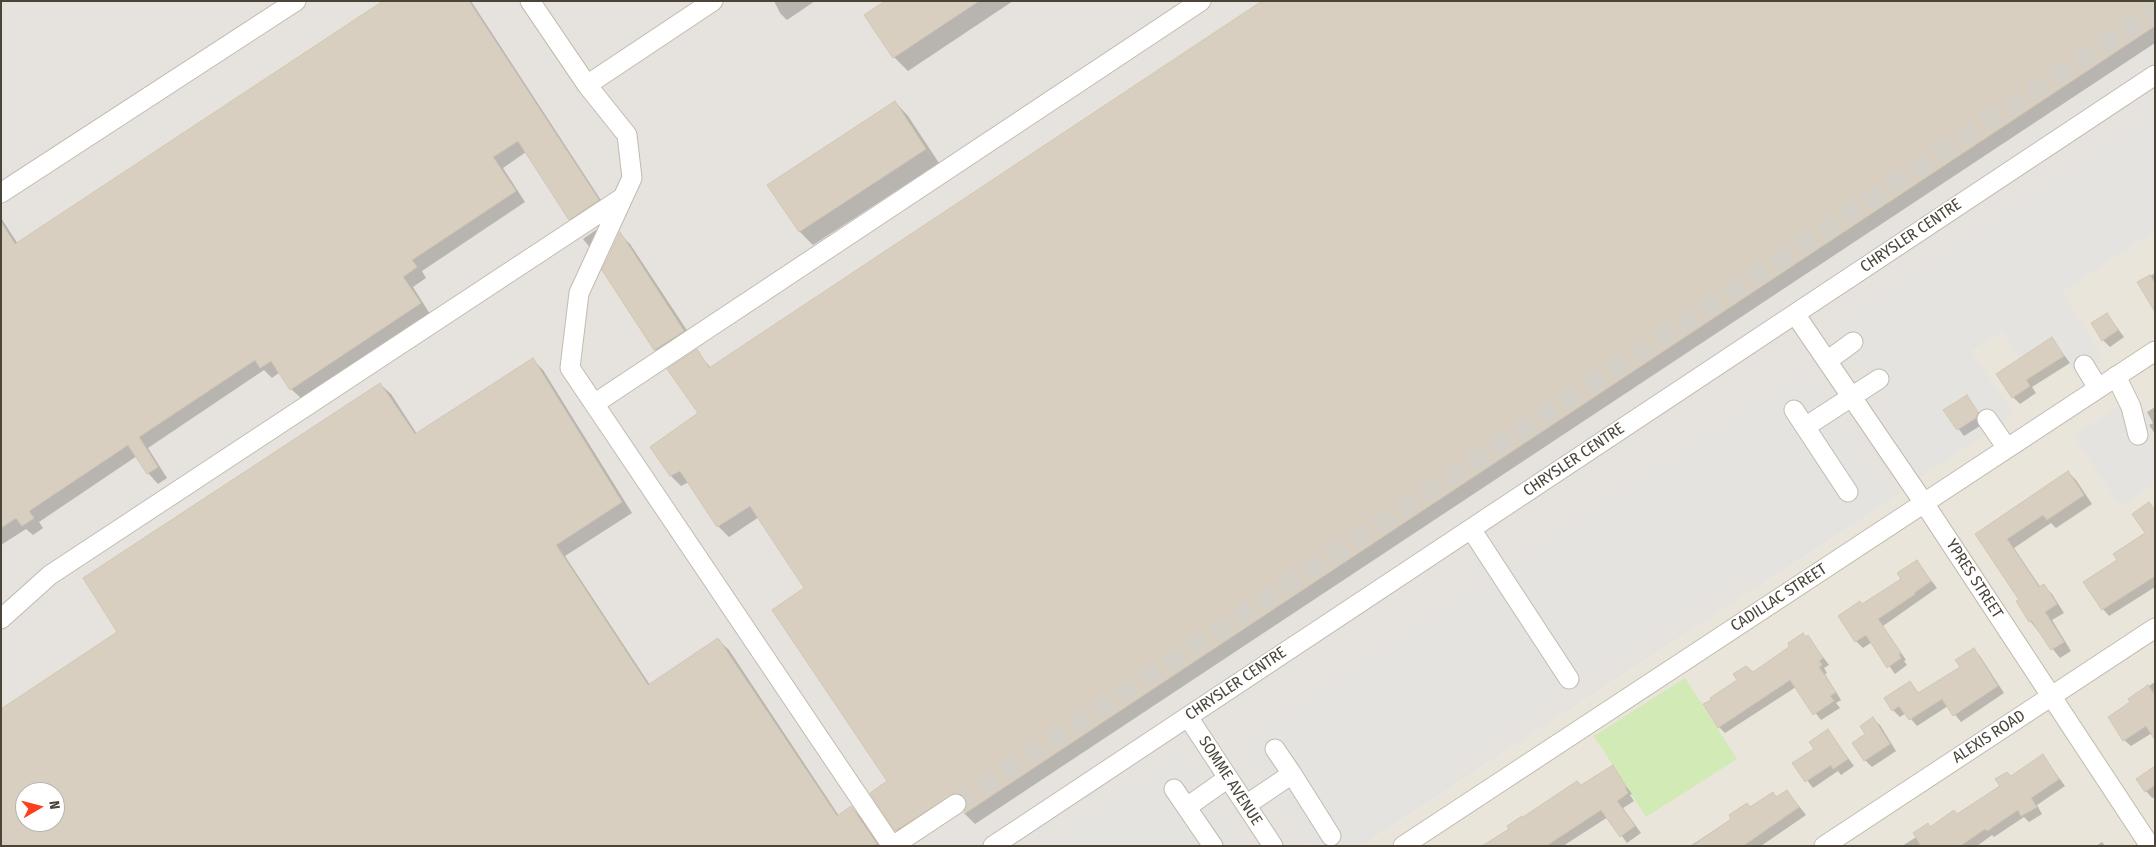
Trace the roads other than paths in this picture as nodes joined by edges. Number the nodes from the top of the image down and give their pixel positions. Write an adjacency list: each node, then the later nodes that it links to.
1 (296, 1): 7 (street)
2 (530, 1): 6 (street)
3 (713, 1): 6 (street)
4 (1201, 1): 18 (street)
5 (2155, 75): 9 (street, CHRYSLER CENTRE)
6 (587, 84): 8 (street)
7 (1, 193)
8 (623, 197): 18 (street); 27 (street)
9 (1795, 314): 12 (street, YPRES STREET); 26 (street, CHRYSLER CENTRE)
10 (1853, 342): 12 (street)
11 (2155, 351): 14 (street, CADILLAC STREET)
12 (1827, 361): 17 (street, YPRES STREET)
13 (2084, 366): 16 (street)
14 (2116, 376): 16 (street, CADILLAC STREET); 22 (street)
15 (1879, 379): 17 (street)
16 (2098, 388): 23 (street, CADILLAC STREET)
17 (1852, 398): 21 (street); 25 (street, YPRES STREET)
18 (594, 404): 40 (street)
19 (1794, 410): 21 (street)
20 (1987, 419): 23 (street)
21 (1805, 427): 24 (street)
22 (2138, 435)
23 (2007, 448): 25 (street, CADILLAC STREET)
24 (1848, 492)
25 (1924, 503): 30 (street, YPRES STREET); 44 (street, CADILLAC STREET)
26 (1471, 529): 29 (street); 31 (street, CHRYSLER CENTRE)
27 (1, 619)
28 (2155, 628): 30 (street, ALEXIS ROAD)
29 (1569, 678)
30 (2052, 696): 45 (street, ALEXIS ROAD); 46 (street, YPRES STREET)
31 (1188, 717): 34 (street, SOMME AVENUE); 41 (street, CHRYSLER CENTRE)
32 (1275, 749): 33 (street)
33 (1292, 774): 37 (street); 39 (street)
34 (1228, 778): 37 (street, SOMME AVENUE); 38 (street)
35 (1174, 789): 38 (street)
36 (956, 804): 40 (street)
37 (1246, 805): 43 (street, SOMME AVENUE)
38 (1187, 807): 42 (street)
39 (1331, 836)
40 (893, 846)
41 (993, 846)
42 (1213, 846)
43 (1273, 846)
44 (1403, 846)
45 (1824, 846)
46 (2150, 846)

